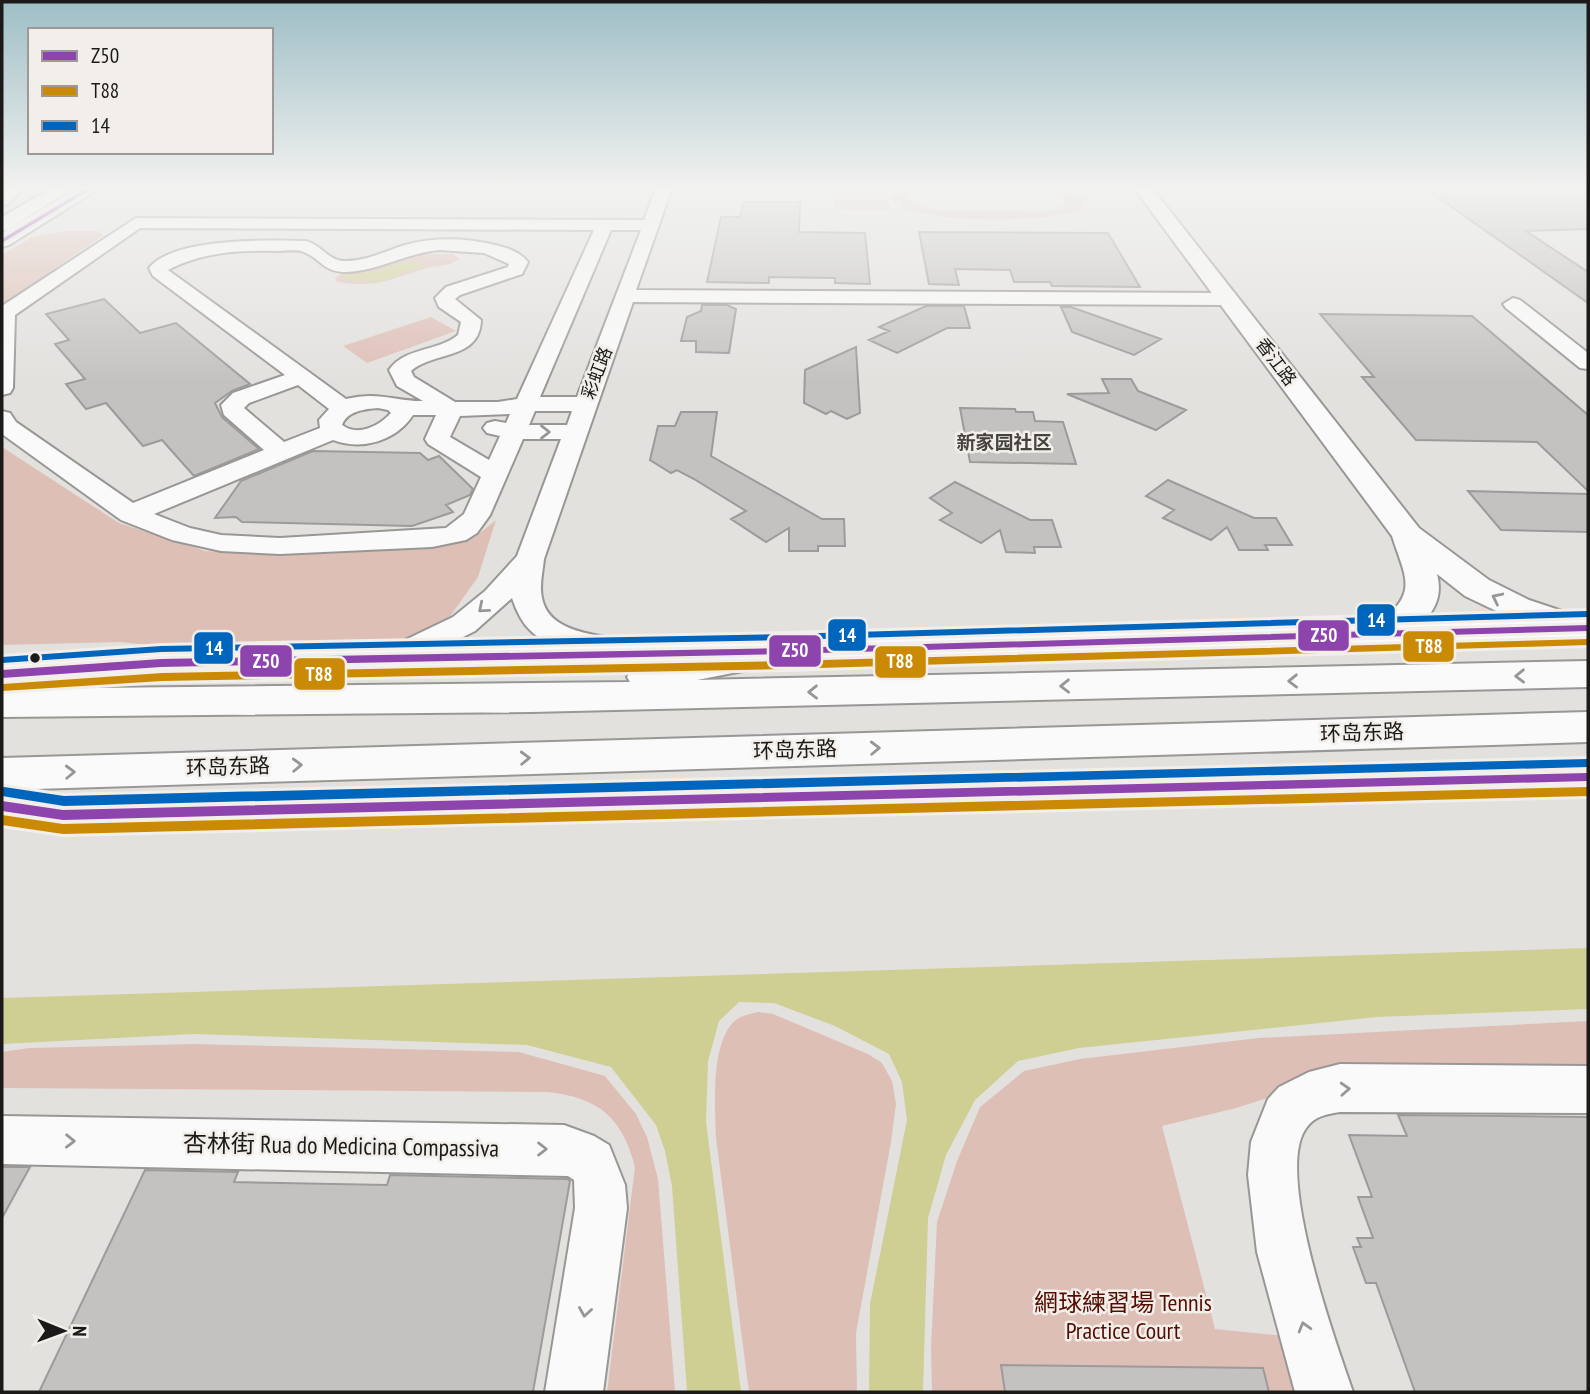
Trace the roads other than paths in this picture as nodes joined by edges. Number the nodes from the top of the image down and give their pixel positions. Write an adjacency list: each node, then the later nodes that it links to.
1 (92, 253): 14 (street)
2 (193, 253): 13 (street)
3 (317, 253): 4 (street)
4 (399, 253)
5 (505, 253): 18 (street)
6 (592, 253): 15 (street)
7 (641, 253): 9 (street, 彩虹路)
8 (1193, 253): 10 (main road, 香江路)
9 (628, 291): 10 (street); 16 (street, 彩虹路)
10 (1224, 294): 26 (main road, 香江路)
11 (1513, 304): 12 (street)
12 (1588, 363)
13 (301, 377): 20 (street); 23 (street)
14 (2, 387)
15 (526, 404): 16 (street); 18 (street); 21 (street)
16 (585, 404): 22 (street, 彩虹路)
17 (398, 417): 18 (street); 20 (street); 20 (street)
18 (447, 417): 21 (street); 24 (street)
19 (2, 418): 25 (street)
20 (339, 420): 23 (street)
21 (513, 432): 22 (street, one-way to 22); 24 (street)
22 (576, 432): 27 (street, 彩虹路)
23 (281, 452): 25 (street)
24 (495, 475): 25 (street)
25 (130, 514)
26 (1408, 535): 28 (main road, one-way to 26); 29 (main road)
27 (530, 559): 31 (street); 32 (street, one-way to 32)
28 (1586, 628): 29 (main road)
29 (1390, 633): 30 (main road)
30 (786, 651): 31 (main road); 35 (main road)
31 (637, 653): 32 (main road)
32 (388, 661): 33 (main road)
33 (2, 674)
34 (1588, 674): 35 (main road, one-way to 35)
35 (531, 698): 36 (main road)
36 (2, 703)
37 (1588, 727): 38 (main road, 环岛东路, one-way to 37)
38 (2, 774)
39 (1588, 777): 40 (main road)
40 (2, 806)
41 (1588, 1090): 44 (street, one-way to 41)
42 (2, 1140): 43 (street, 杏林街 Rua do Medicina Compassiva, one-way to 43)
43 (573, 1392)
44 (1324, 1392)

